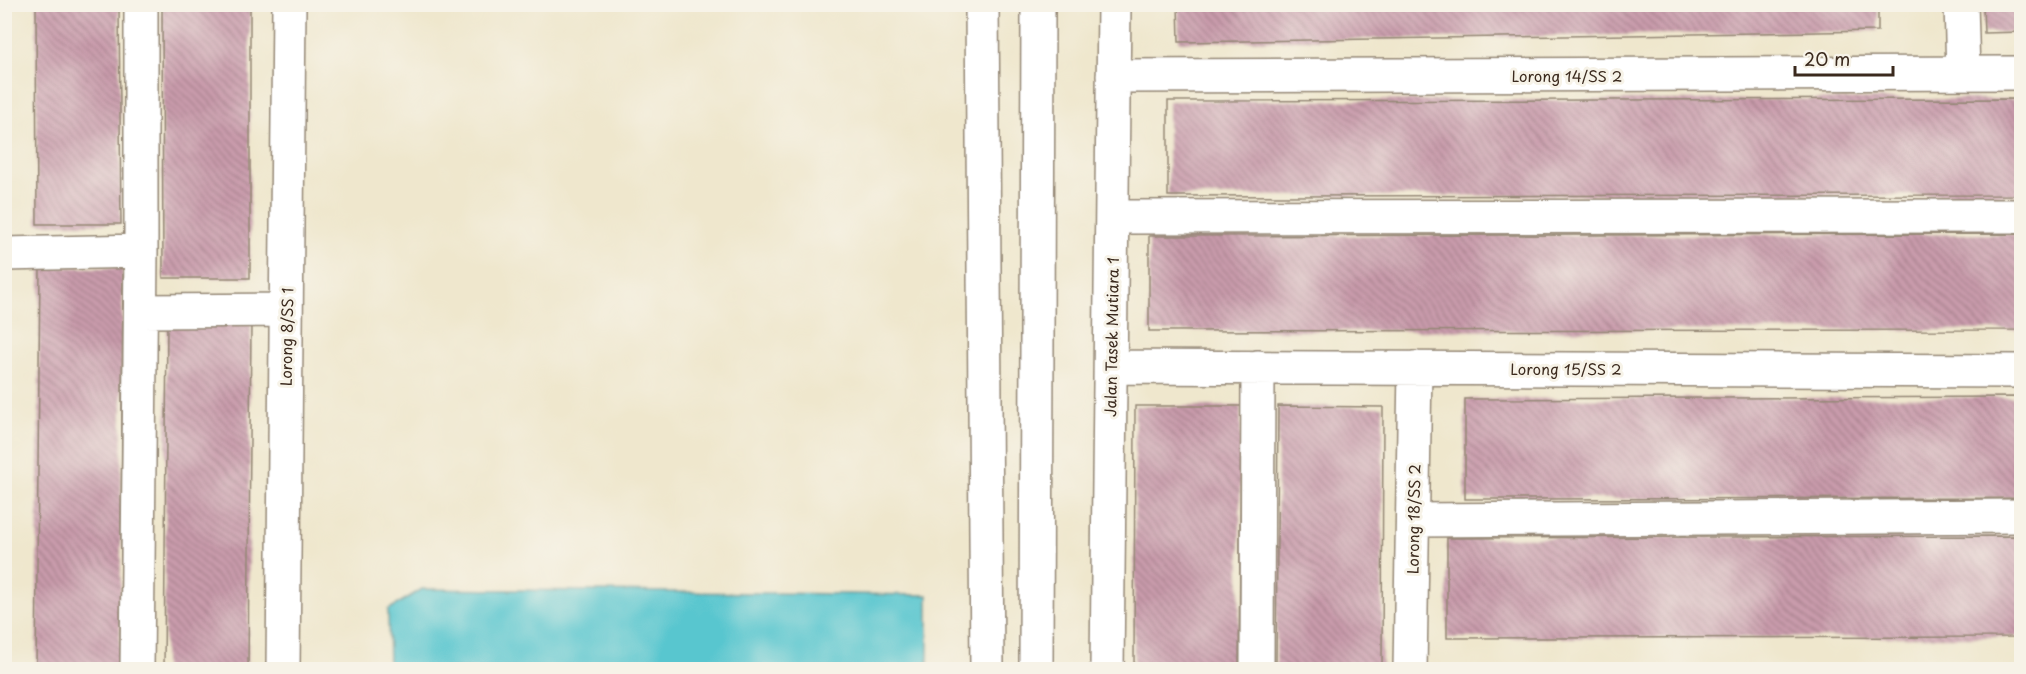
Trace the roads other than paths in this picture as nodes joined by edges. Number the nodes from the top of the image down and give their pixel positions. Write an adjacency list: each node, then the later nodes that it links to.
1 (141, 4): 12 (street)
2 (289, 4): 14 (street, Lorong 8/SS 1)
3 (982, 4): 24 (street)
4 (1038, 4): 25 (street)
5 (1114, 4): 9 (street, Jalan Tasek Mutiara 1)
6 (1961, 4): 8 (street)
7 (2022, 73): 8 (street, Lorong 14/SS 2)
8 (1963, 74): 9 (street, Lorong 14/SS 2)
9 (1113, 76): 11 (street, Jalan Tasek Mutiara 1)
10 (2022, 216): 11 (street)
11 (1112, 217): 16 (street, Jalan Tasek Mutiara 1)
12 (141, 251): 13 (street); 15 (street)
13 (4, 255)
14 (286, 310): 15 (street); 23 (street, Lorong 8/SS 1)
15 (141, 311): 22 (street)
16 (1111, 367): 17 (street, Lorong 15/SS 2); 26 (street, Jalan Tasek Mutiara 1)
17 (1258, 367): 18 (street, Lorong 15/SS 2); 27 (street)
18 (1415, 368): 19 (street, Lorong 15/SS 2); 21 (street, Lorong 18/SS 2)
19 (2022, 371)
20 (2022, 516): 21 (street)
21 (1413, 520): 28 (street, Lorong 18/SS 2)
22 (137, 669)
23 (283, 669)
24 (987, 669)
25 (1036, 669)
26 (1107, 669)
27 (1257, 669)
28 (1410, 669)

